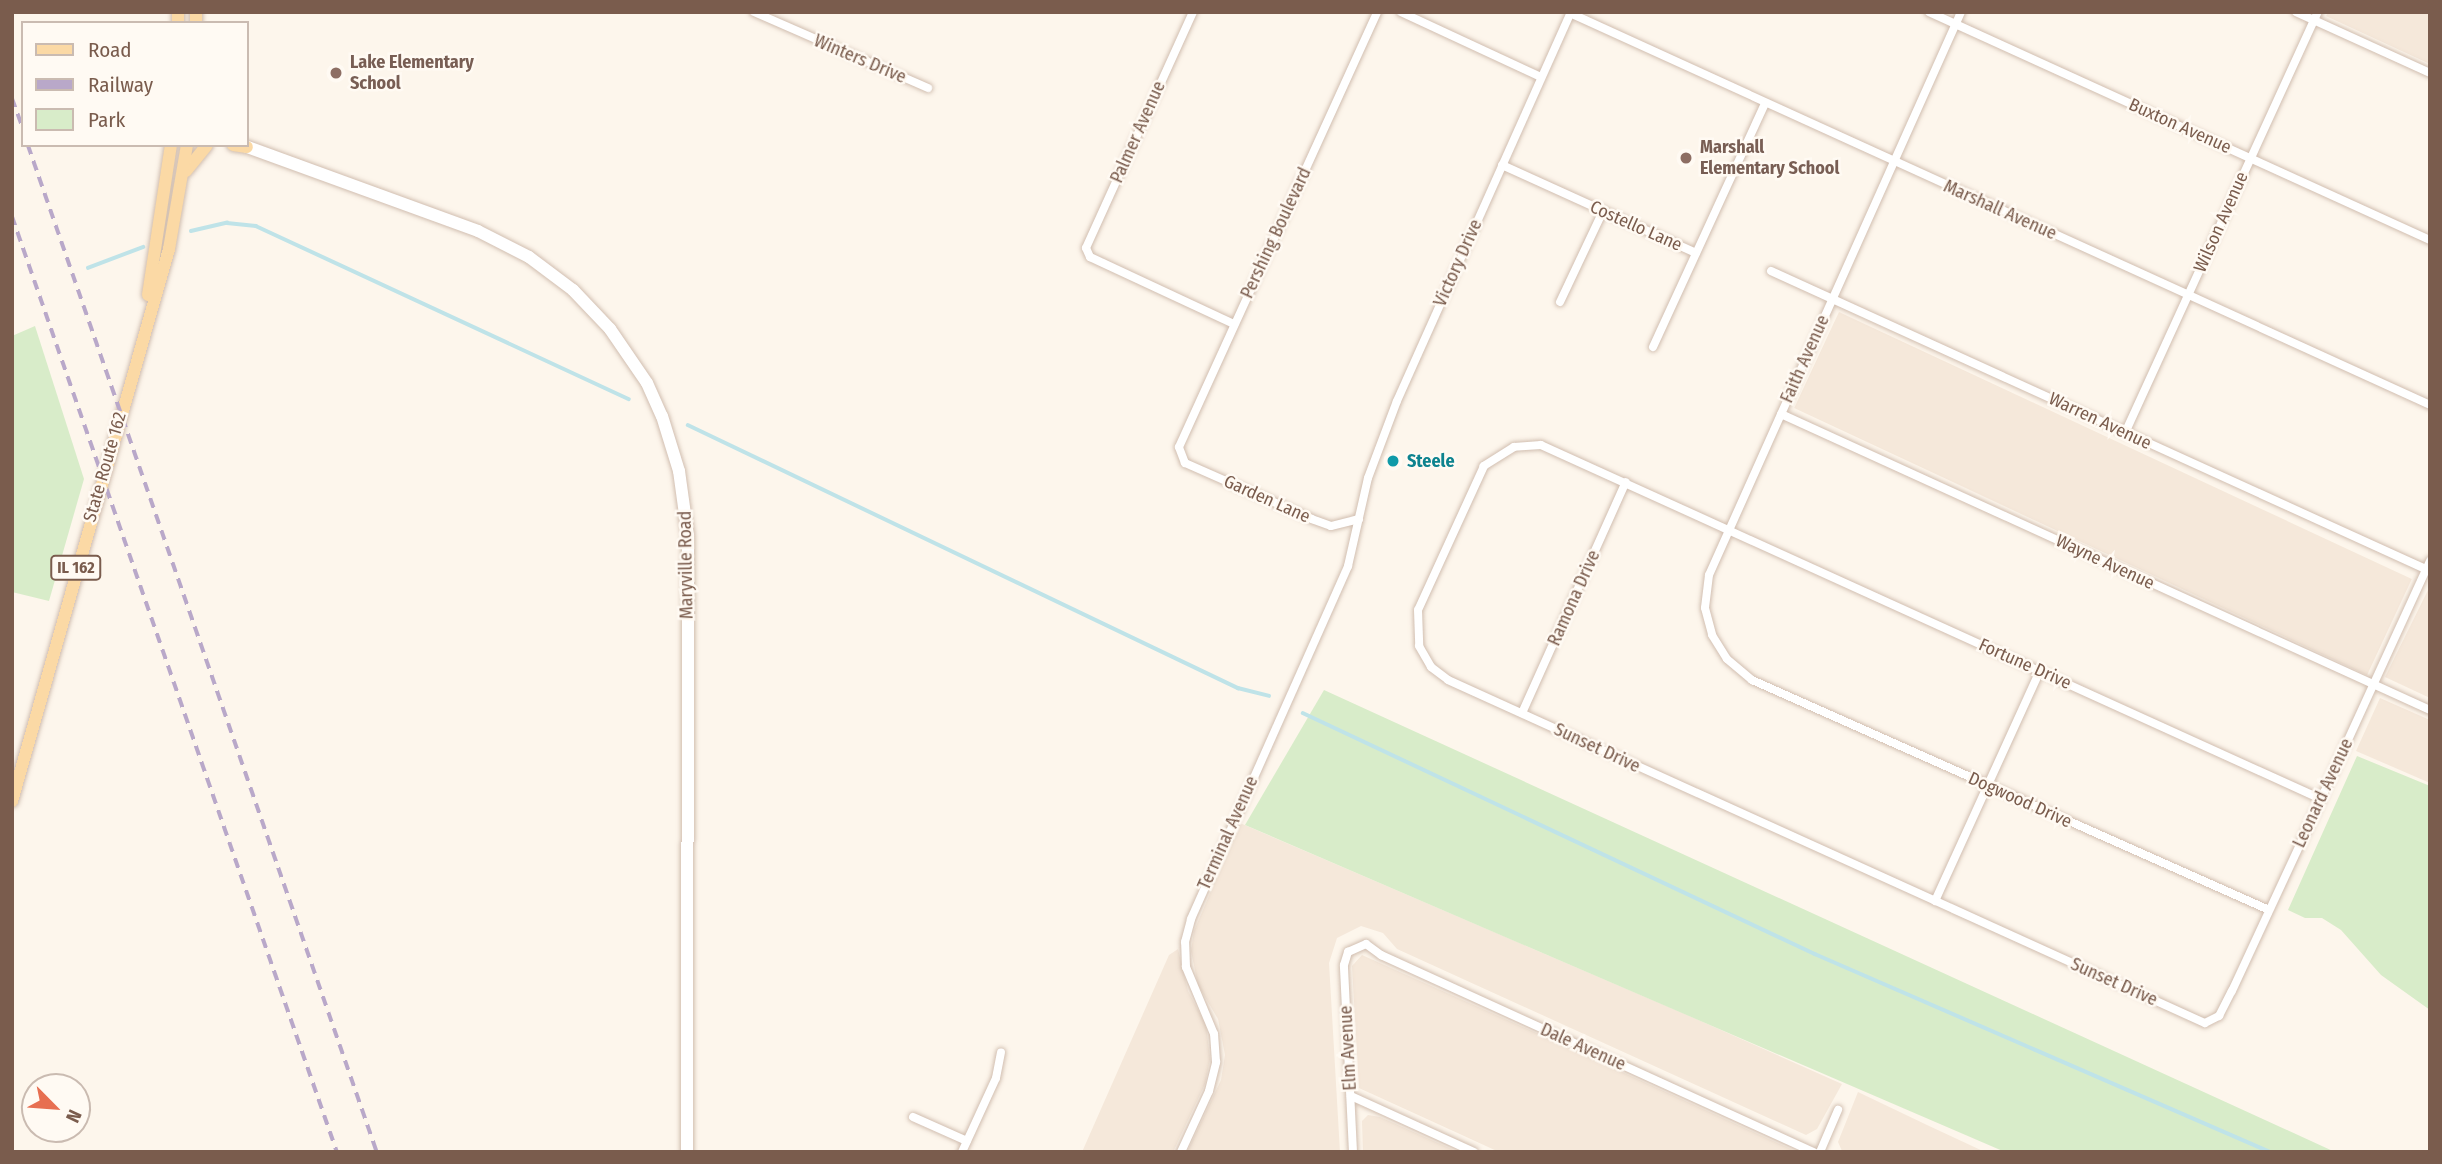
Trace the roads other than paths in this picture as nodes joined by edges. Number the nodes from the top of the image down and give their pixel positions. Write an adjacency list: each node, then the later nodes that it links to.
1 (754, 12): 11 (street, Winters Drive)
2 (779, 12): 11 (street)
3 (1193, 12): 32 (street, Palmer Avenue)
4 (1377, 12): 32 (street, Pershing Boulevard)
5 (1401, 12): 14 (street)
6 (1930, 12): 12 (street, Buxton Avenue)
7 (1961, 12): 12 (street, Faith Avenue)
8 (2297, 12): 10 (street)
9 (1571, 13): 14 (street, Victory Drive); 16 (street, Marshall Avenue)
10 (2316, 16): 13 (street); 21 (street, Wilson Avenue)
11 (775, 22): 15 (street, Winters Drive)
12 (1956, 24): 21 (street, Buxton Avenue); 22 (street, Faith Avenue)
13 (2430, 73)
14 (1541, 77): 23 (street, Victory Drive)
15 (928, 88)
16 (1765, 103): 22 (street, Marshall Avenue); 27 (street, Costello Lane)
17 (171, 147): 33 (main road, State Route 162 / IL 162)
18 (187, 147): 24 (main road, State Route 162 / IL 162)
19 (205, 147): 24 (main road)
20 (248, 147): 61 (main road, Maryville Road)
21 (2250, 158): 26 (street, Buxton Avenue); 29 (street, Wilson Avenue)
22 (1894, 162): 29 (street, Marshall Avenue); 30 (street, Faith Avenue)
23 (1502, 165): 25 (street, Costello Lane); 40 (street, Victory Drive)
24 (183, 177): 33 (main road, State Route 162 / IL 162)
25 (1603, 211): 27 (street, Costello Lane); 31 (street)
26 (2430, 240)
27 (1696, 253): 34 (street)
28 (1771, 271): 30 (street, Warren Avenue)
29 (2188, 295): 35 (street, Marshall Avenue); 37 (street, Wilson Avenue)
30 (1833, 299): 36 (street, Faith Avenue); 37 (street, Warren Avenue)
31 (1560, 302)
32 (1234, 324): 38 (street, Pershing Boulevard)
33 (142, 337): 51 (main road, State Route 162 / IL 162)
34 (1653, 347)
35 (2430, 405)
36 (1781, 414): 41 (street, Faith Avenue); 45 (street, Wayne Avenue)
37 (2125, 433): 43 (street, Warren Avenue)
38 (1180, 455): 40 (street, Garden Lane)
39 (1626, 482): 41 (street, Sunset Drive); 48 (street, Ramona Drive); 48 (street, Sunset Drive)
40 (1359, 519): 63 (street, Terminal Avenue)
41 (1729, 530): 44 (street, Fortune Drive); 46 (street, Faith Avenue)
42 (2430, 561): 43 (street, Leonard Avenue)
43 (2428, 570): 45 (street, Leonard Avenue)
44 (2040, 671): 49 (street); 50 (street, Fortune Drive)
45 (2373, 684): 47 (street, Wayne Avenue); 50 (street, Leonard Avenue)
46 (1772, 689): 49 (street, Dogwood Drive)
47 (2430, 710)
48 (1522, 713): 52 (street, Sunset Drive)
49 (1987, 785): 52 (street); 53 (street, Dogwood Drive)
50 (2321, 799): 53 (street, Leonard Avenue)
51 (12, 800)
52 (1935, 901): 55 (street, Sunset Drive)
53 (2269, 910): 55 (street, Leonard Avenue)
54 (1353, 947): 57 (street, Elm Avenue); 66 (street, Dale Avenue)
55 (2213, 1022)
56 (1001, 1052): 60 (street)
57 (1350, 1096): 64 (street, Elm Avenue); 65 (street)
58 (1838, 1110): 67 (street)
59 (913, 1117): 60 (street)
60 (967, 1141): 62 (street)
61 (687, 1152)
62 (962, 1152)
63 (1181, 1152)
64 (1353, 1152)
65 (1474, 1152)
66 (1814, 1152)
67 (1820, 1152)

